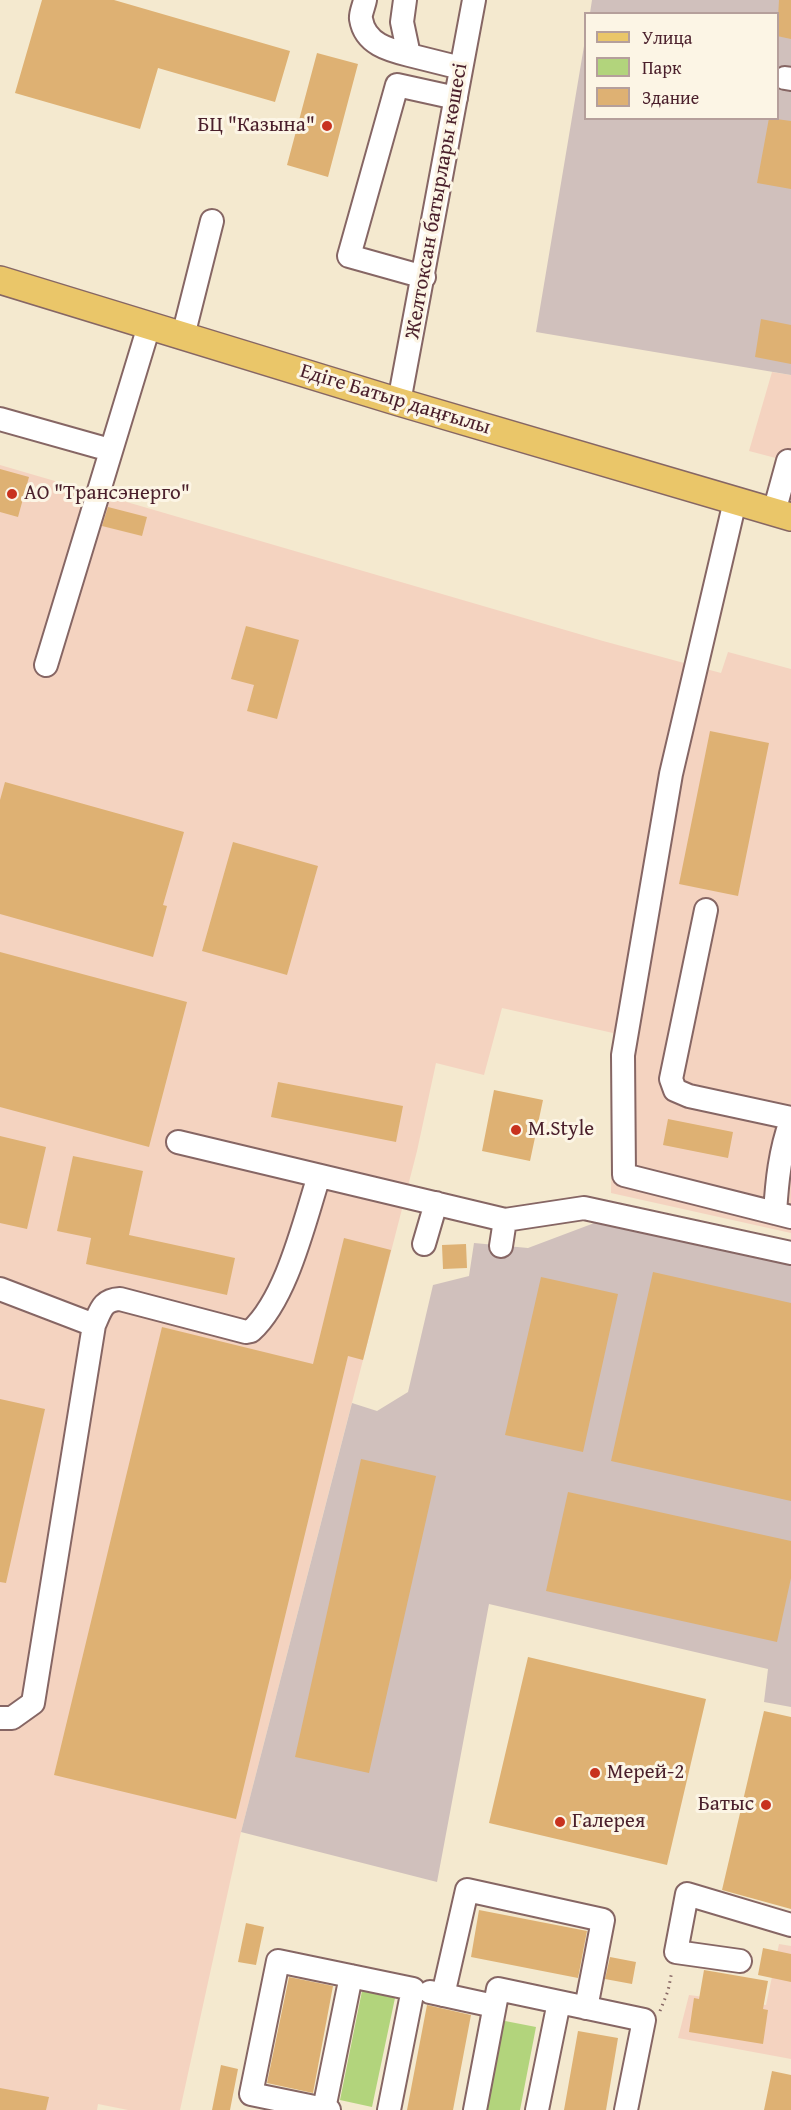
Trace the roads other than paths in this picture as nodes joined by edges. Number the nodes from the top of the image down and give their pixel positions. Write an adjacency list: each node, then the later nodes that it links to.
1 (365, 0): 4 (street)
2 (405, 0): 4 (street)
3 (474, 0): 5 (street, Желтоксан батырлары көшесі)
4 (409, 55): 5 (street)
5 (462, 68): 6 (street, Желтоксан батырлары көшесі)
6 (456, 98): 8 (street, Желтоксан батырлары көшесі); 8 (street)
7 (212, 221): 11 (street)
8 (424, 277): 12 (street, Желтоксан батырлары көшесі)
9 (0, 280): 10 (main road, Едіге Батыр даңғылы)
10 (149, 326): 11 (main road, Едіге Батыр даңғылы); 14 (street)
11 (183, 336): 12 (main road, Едіге Батыр даңғылы)
12 (399, 402): 16 (main road, Едіге Батыр даңғылы)
13 (0, 419): 14 (street)
14 (110, 450): 18 (street)
15 (788, 461): 17 (street)
16 (735, 501): 17 (main road, Едіге Батыр даңғылы); 24 (street)
17 (782, 515)
18 (46, 664)
19 (706, 910): 20 (street)
20 (791, 1119): 24 (street)
21 (178, 1142): 22 (street)
22 (319, 1176): 23 (street); 30 (street)
23 (436, 1203): 25 (street); 26 (street)
24 (783, 1215)
25 (505, 1220): 27 (street); 28 (street)
26 (424, 1244)
27 (501, 1246)
28 (791, 1253)
29 (0, 1289): 30 (street)
30 (94, 1325): 31 (street)
31 (0, 1718)
32 (791, 1925): 33 (street)
33 (740, 1961)
34 (351, 1976): 35 (street); 40 (street); 40 (street)
35 (413, 1989): 36 (street); 41 (street)
36 (443, 1995): 38 (street); 39 (street)
37 (559, 2002): 38 (street); 39 (street); 43 (street)
38 (494, 2006): 42 (street)
39 (586, 2008): 44 (street)
40 (326, 2110)
41 (388, 2110)
42 (475, 2110)
43 (537, 2110)
44 (626, 2110)

